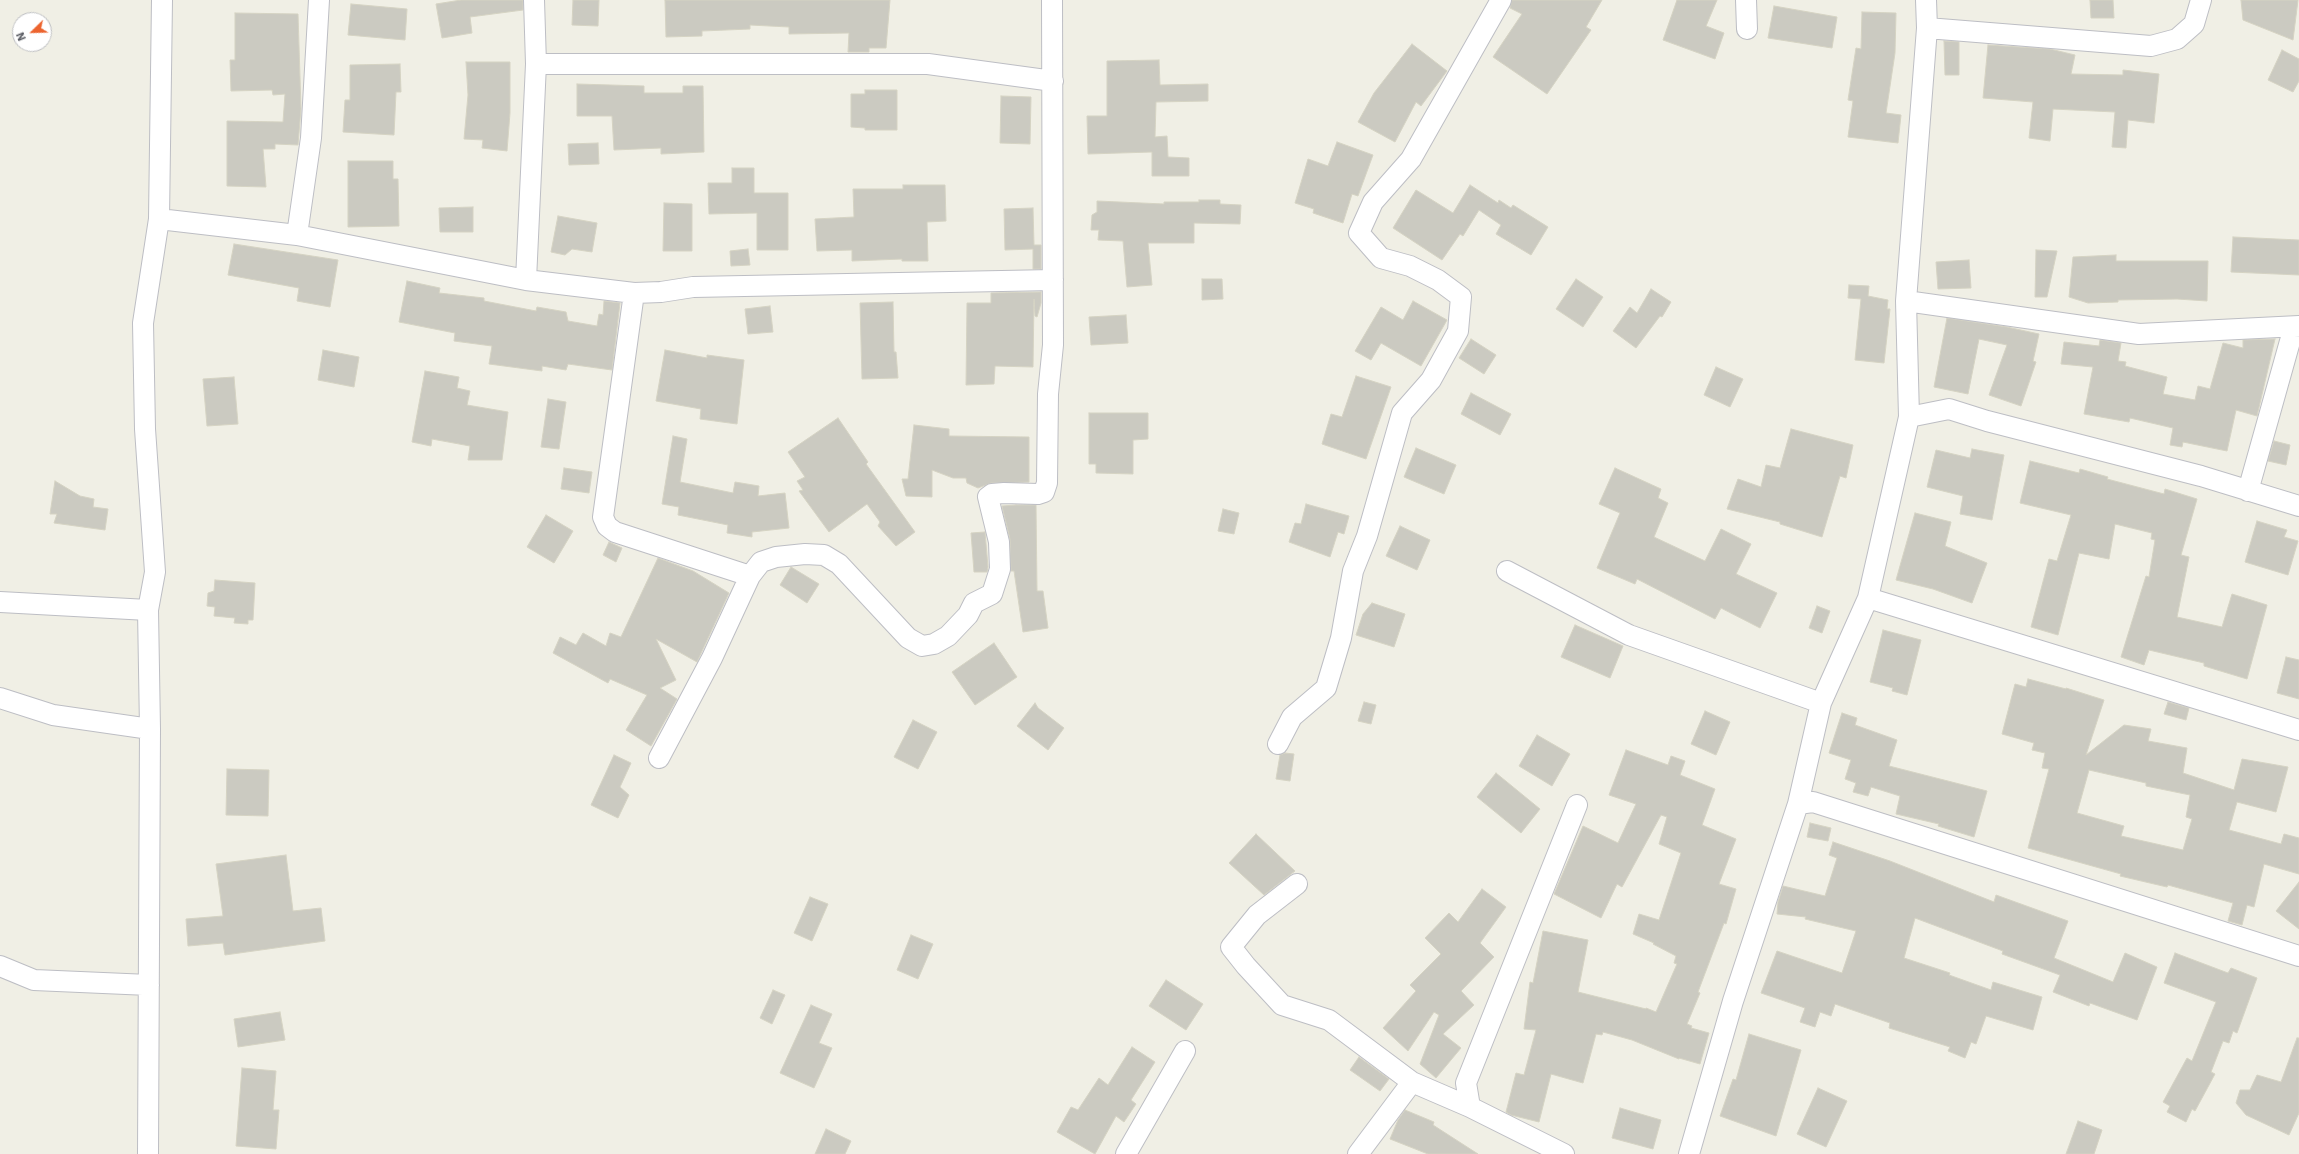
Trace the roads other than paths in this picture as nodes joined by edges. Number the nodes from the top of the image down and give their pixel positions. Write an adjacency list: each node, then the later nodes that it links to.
1 (162, 0): 13 (street)
2 (319, 0): 14 (street)
3 (534, 0): 11 (street)
4 (1052, 0): 12 (street)
5 (1501, 0): 32 (street)
6 (1746, 0): 10 (street)
7 (1926, 0): 9 (street)
8 (2201, 0): 9 (street)
9 (1927, 28): 18 (street)
10 (1747, 29)
11 (536, 64): 12 (street); 15 (street)
12 (1053, 81): 16 (street)
13 (159, 219): 14 (street); 27 (street)
14 (297, 235): 15 (street)
15 (526, 280): 17 (street)
16 (1053, 280): 17 (street); 24 (street)
17 (634, 293): 24 (street)
18 (1906, 301): 19 (street); 20 (street)
19 (2296, 326): 21 (street)
20 (1909, 417): 21 (street); 25 (street)
21 (2248, 491): 22 (street)
22 (2299, 506)
23 (1507, 571): 29 (street)
24 (750, 576): 33 (street)
25 (1868, 598): 29 (street); 31 (street)
26 (0, 602): 27 (street)
27 (148, 610): 30 (street)
28 (0, 698): 30 (street)
29 (1821, 703): 34 (street)
30 (150, 729): 39 (street)
31 (2299, 730)
32 (1278, 744)
33 (659, 758)
34 (1798, 804): 37 (street); 47 (street)
35 (1578, 806): 42 (street)
36 (1297, 884): 41 (street)
37 (2299, 956)
38 (0, 966): 39 (street)
39 (149, 985): 43 (street)
40 (1185, 1051): 44 (street)
41 (1412, 1082): 42 (street); 45 (street)
42 (1470, 1107): 46 (street)
43 (148, 1154)
44 (1126, 1154)
45 (1358, 1154)
46 (1564, 1154)
47 (1689, 1154)

